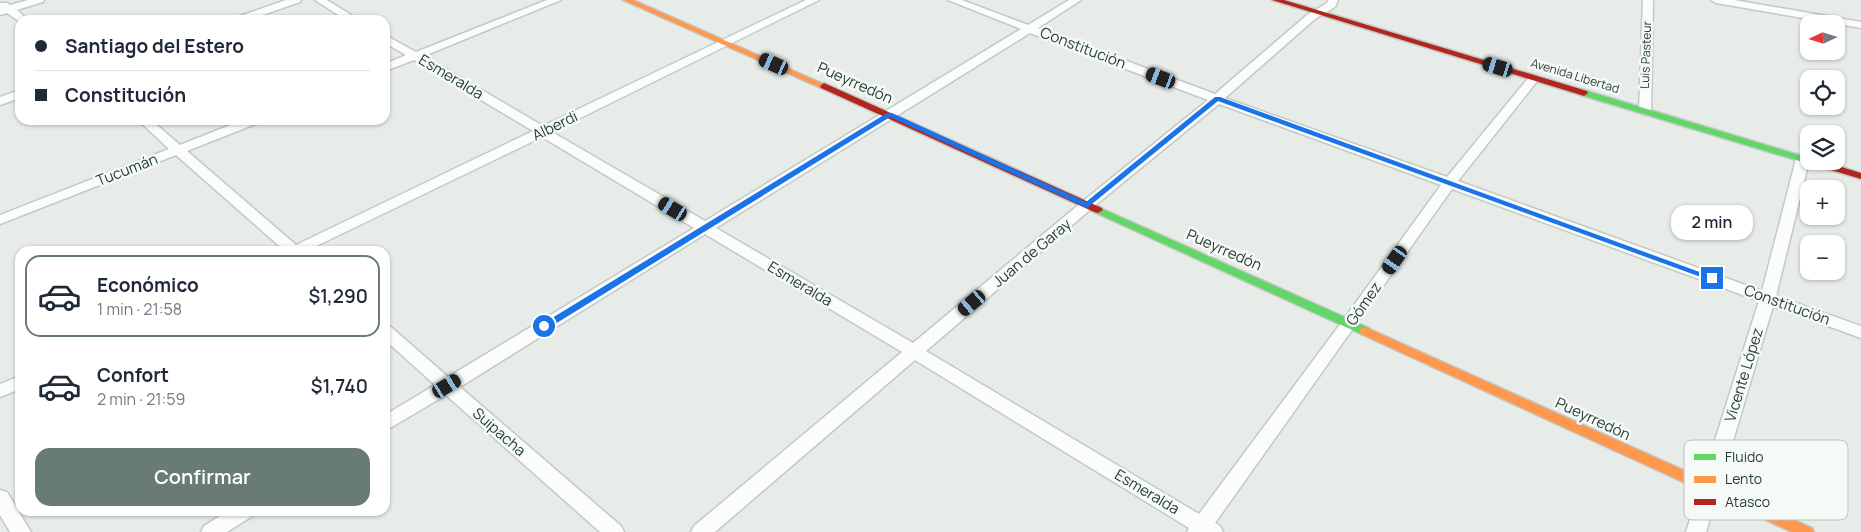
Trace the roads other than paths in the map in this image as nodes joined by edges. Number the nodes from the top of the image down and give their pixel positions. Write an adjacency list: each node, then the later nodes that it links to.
1 (39, 0): 13 (street)
2 (296, 0): 15 (street)
3 (320, 0): 16 (street)
4 (556, 0): 22 (street)
5 (628, 0): 21 (street, Pueyrredón)
6 (814, 0): 21 (street, Alberdi)
7 (953, 0): 19 (street, Constitución)
8 (1076, 0): 19 (street)
9 (1276, 0): 14 (street, Avenida Libertad)
10 (1334, 0): 14 (street, Juan de Garay)
11 (1648, 0): 28 (street, Luis Pasteur)
12 (1716, 0): 18 (street)
13 (3, 8): 17 (street)
14 (1317, 12): 24 (street, Avenida Libertad); 26 (street, Juan de Garay)
15 (252, 15)
16 (346, 15)
17 (15, 16)
18 (1861, 26)
19 (1031, 28): 26 (street, Constitución); 29 (street)
20 (390, 41): 22 (street, Esmeralda)
21 (724, 42): 29 (street, Pueyrredón); 32 (street, Alberdi)
22 (416, 56): 23 (street); 32 (street, Esmeralda)
23 (390, 66)
24 (1534, 78): 28 (street, Avenida Libertad); 38 (street, Gómez)
25 (15, 96): 27 (street)
26 (1217, 99): 38 (street, Constitución); 39 (street, Juan de Garay)
27 (0, 101)
28 (1644, 111): 34 (street, Avenida Libertad)
29 (889, 115): 39 (street, Pueyrredón); 41 (street)
30 (150, 125): 33 (street)
31 (241, 125): 33 (street, Tucumán)
32 (543, 132): 41 (street, Esmeralda); 43 (street, Alberdi)
33 (178, 150): 40 (street, Tucumán); 42 (street)
34 (1800, 158)
35 (1805, 170): 44 (street, Vicente López)
36 (1841, 170): 37 (street, Avenida Libertad)
37 (1861, 176)
38 (1450, 182): 44 (street, Constitución); 45 (street, Gómez)
39 (1087, 205): 45 (street, Pueyrredón); 48 (street, Juan de Garay)
40 (0, 220)
41 (705, 228): 48 (street, Esmeralda); 50 (street)
42 (288, 246)
43 (304, 246)
44 (1768, 298): 46 (street, Constitución); 53 (street, Vicente López)
45 (1350, 323): 54 (street, Pueyrredón); 59 (street, Gómez)
46 (1861, 332)
47 (390, 335): 50 (street, Suipacha)
48 (915, 352): 59 (street, Esmeralda); 63 (street, Juan de Garay)
49 (15, 384): 51 (street)
50 (447, 386): 52 (street); 62 (street, Suipacha)
51 (0, 392)
52 (390, 421)
53 (1725, 440)
54 (1684, 477)
55 (0, 498): 60 (street)
56 (236, 516): 61 (street)
57 (1700, 520): 64 (street, Vicente López)
58 (1780, 520): 65 (street, Pueyrredón)
59 (1204, 530)
60 (21, 532)
61 (211, 532)
62 (614, 532)
63 (701, 532)
64 (1696, 532)
65 (1807, 532)

